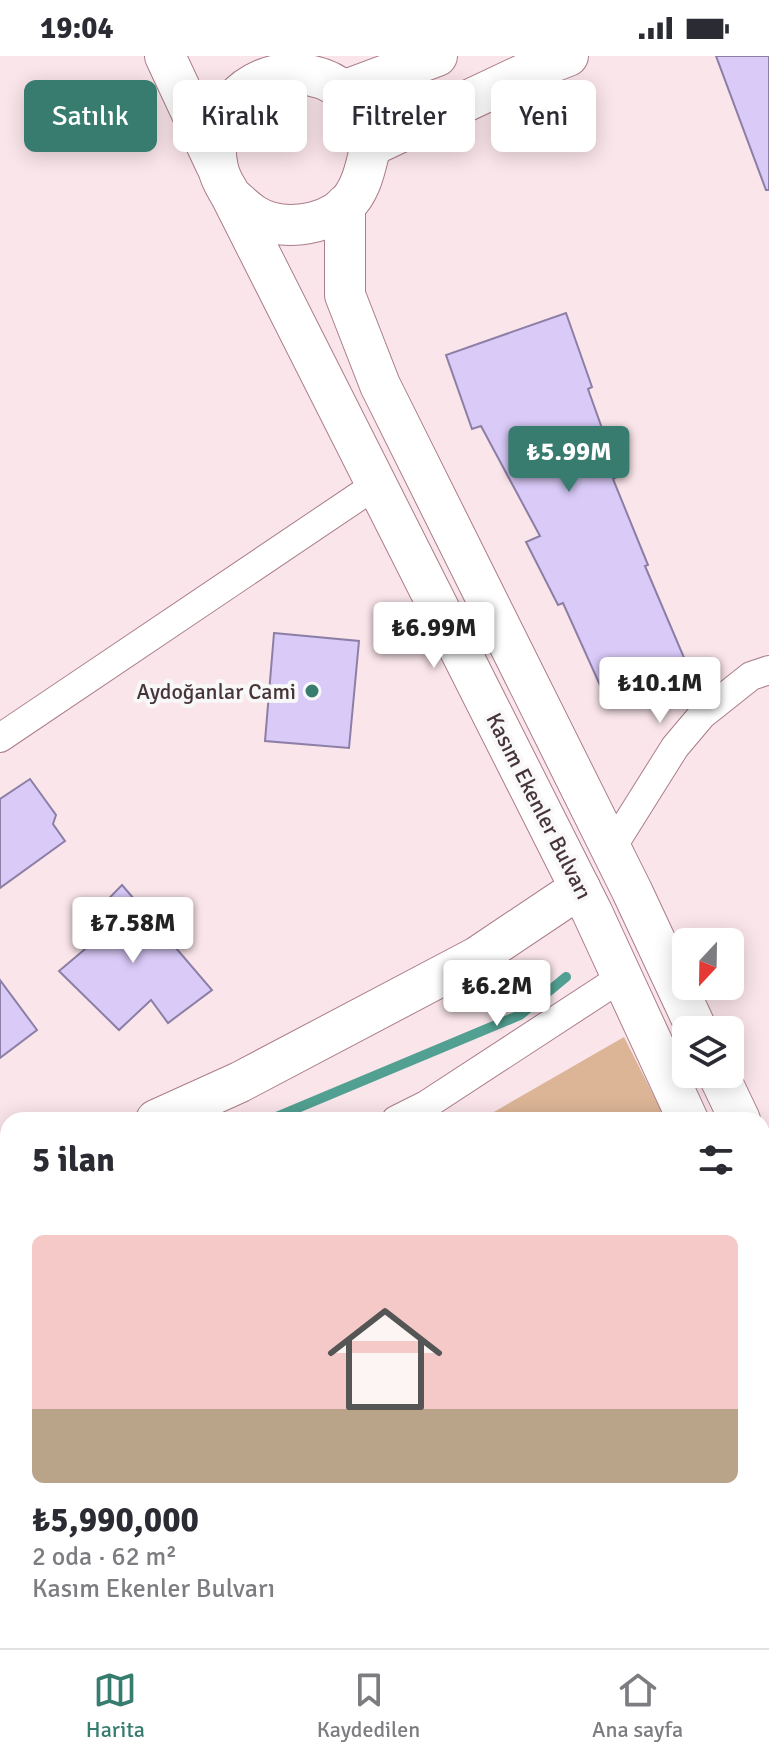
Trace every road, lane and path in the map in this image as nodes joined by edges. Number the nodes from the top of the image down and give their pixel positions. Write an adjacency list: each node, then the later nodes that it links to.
1 (165, 56): 9 (street, Kasım Ekenler Bulvarı)
2 (437, 56): 6 (street)
3 (568, 56): 7 (street)
4 (272, 64): 5 (street); 9 (street)
5 (323, 80)
6 (373, 80)
7 (475, 97)
8 (368, 152): 10 (street)
9 (224, 181): 10 (street); 11 (street, Kasım Ekenler Bulvarı)
10 (345, 205): 14 (street, Kasım Ekenler Bulvarı)
11 (377, 484): 13 (street); 15 (street, Kasım Ekenler Bulvarı)
12 (769, 670): 14 (street)
13 (0, 738)
14 (611, 849): 17 (street, Kasım Ekenler Bulvarı)
15 (580, 888): 16 (street, Kasım Ekenler Bulvarı); 19 (street)
16 (622, 977): 20 (street); 21 (street, Kasım Ekenler Bulvarı)
17 (690, 1016)
18 (725, 1088): 22 (street)
19 (174, 1112)
20 (412, 1112)
21 (684, 1112)
22 (736, 1112)

